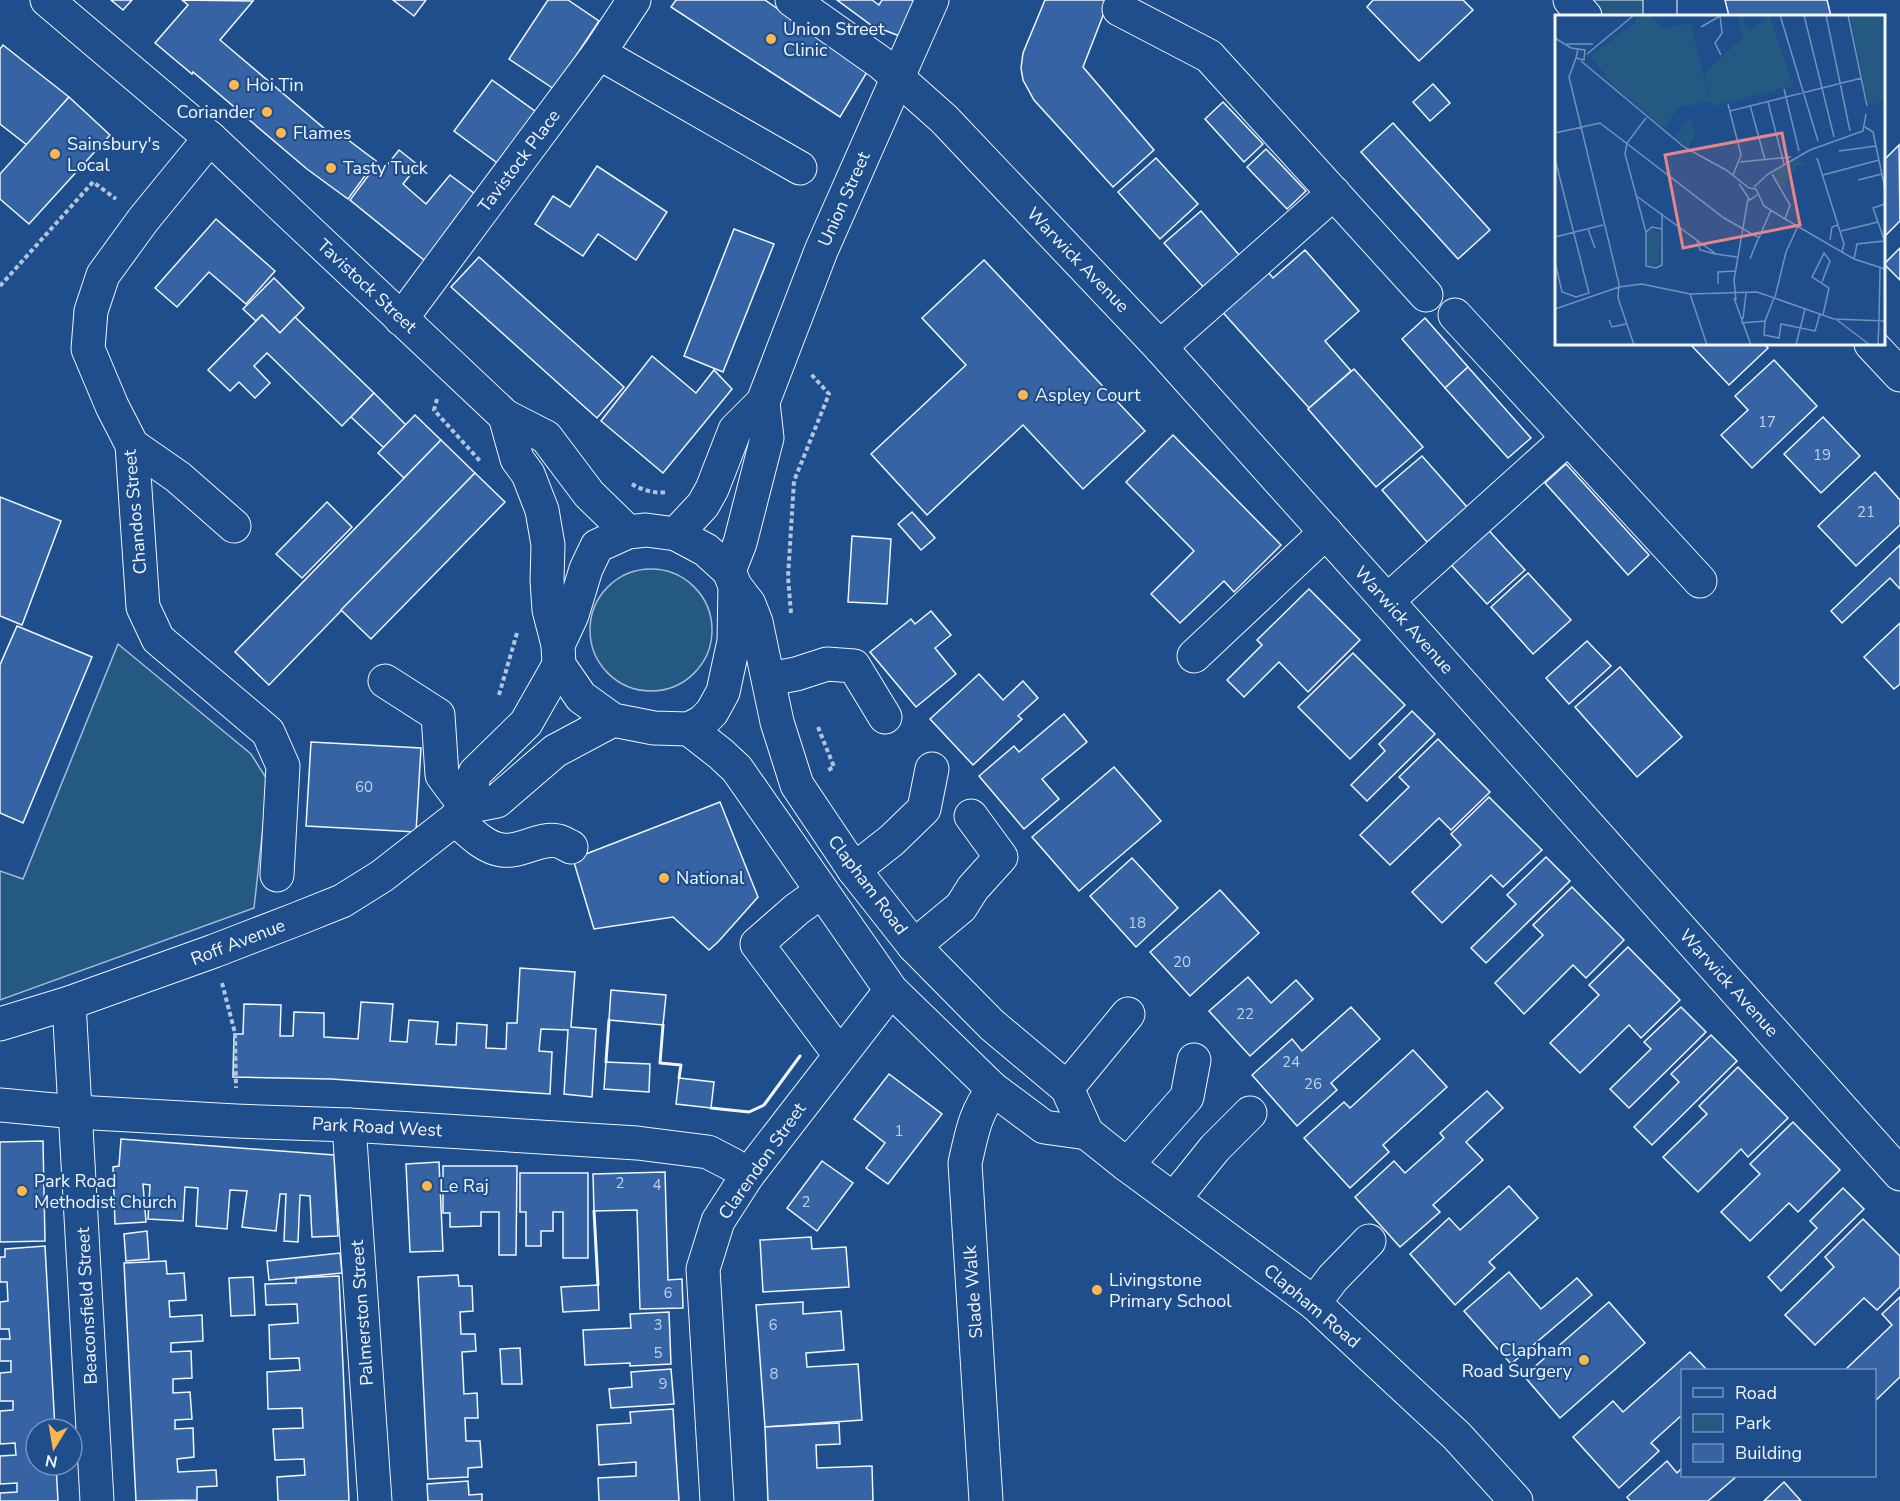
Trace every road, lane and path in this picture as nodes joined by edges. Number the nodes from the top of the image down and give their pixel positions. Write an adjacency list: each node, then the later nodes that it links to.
1 (47, 0): 10 (street, Tavistock Street)
2 (634, 0): 8 (street, Tavistock Place)
3 (792, 0): 9 (street)
4 (932, 0): 9 (street, Union Street)
5 (1570, 0): 7 (street)
6 (1119, 9): 12 (street)
7 (1584, 15)
8 (599, 53): 11 (street); 17 (street, Tavistock Place)
9 (898, 77): 19 (street, Warwick Avenue); 22 (street, Union Street)
10 (210, 138): 13 (street, Chandos Street); 17 (street, Tavistock Street)
11 (800, 168)
12 (1334, 193): 15 (street); 19 (street)
13 (143, 220): 14 (path); 26 (street, Chandos Street)
14 (0, 286)
15 (1426, 295)
16 (1455, 315): 25 (street)
17 (401, 319): 24 (street, Tavistock Street)
18 (1872, 345): 20 (street)
19 (1160, 347): 32 (street, Warwick Avenue)
20 (1900, 375)
21 (830, 394): 40 (path)
22 (763, 402): 33 (street, Union Street); 34 (street, Union Street)
23 (434, 410): 27 (path)
24 (505, 416): 31 (street, Tavistock Street); 38 (street)
25 (1568, 438): 35 (street); 36 (street)
26 (132, 444): 30 (street); 53 (street, Chandos Street)
27 (486, 468)
28 (629, 483): 29 (path)
29 (675, 491)
30 (234, 526)
31 (628, 532): 33 (street); 38 (street)
32 (1326, 532): 36 (street, Warwick Avenue); 39 (street)
33 (676, 534): 34 (street)
34 (732, 578): 40 (street, Clapham Road); 46 (street)
35 (1700, 581)
36 (1387, 601): 72 (street, Warwick Avenue)
37 (519, 626): 42 (path)
38 (558, 655): 44 (street); 49 (street)
39 (1194, 656)
40 (782, 676): 43 (street); 52 (street, Clapham Road)
41 (385, 681): 49 (street)
42 (499, 696)
43 (885, 717)
44 (613, 720): 46 (street); 49 (street, Roff Avenue)
45 (817, 726): 47 (path)
46 (689, 729): 54 (street)
47 (834, 767)
48 (932, 769): 52 (street)
49 (460, 813): 51 (street); 56 (street, Roff Avenue)
50 (971, 816): 55 (street)
51 (570, 847)
52 (855, 870): 55 (street, Clapham Road)
53 (277, 875)
54 (821, 892): 57 (street); 61 (street)
55 (914, 946): 63 (street, Clapham Road)
56 (214, 951): 58 (street, Roff Avenue); 68 (path)
57 (891, 990): 61 (street, Clarendon Street); 64 (street)
58 (69, 1003): 60 (street, Roff Avenue); 66 (street, Beaconsfield Street)
59 (1128, 1014): 63 (street)
60 (0, 1024)
61 (840, 1055): 73 (street, Clarendon Street)
62 (1194, 1060): 71 (street)
63 (1066, 1088): 70 (street, Clapham Road)
64 (993, 1089): 70 (street); 80 (street, Slade Walk)
65 (0, 1105): 66 (street, Park Road West)
66 (76, 1112): 68 (street, Park Road West); 77 (street, Beaconsfield Street)
67 (1250, 1113): 74 (street)
68 (237, 1121): 69 (street, Park Road West)
69 (349, 1125): 73 (street, Park Road West); 78 (street, Palmerston Street)
70 (1087, 1133): 71 (street, Clapham Road)
71 (1127, 1165): 74 (street, Clapham Road)
72 (1900, 1174)
73 (747, 1176): 79 (street, Clarendon Street)
74 (1174, 1199): 76 (street, Clapham Road)
75 (1369, 1241): 76 (street)
76 (1314, 1303): 81 (street, Clapham Road)
77 (97, 1501)
78 (375, 1501)
79 (717, 1501)
80 (986, 1501)
81 (1516, 1501)

